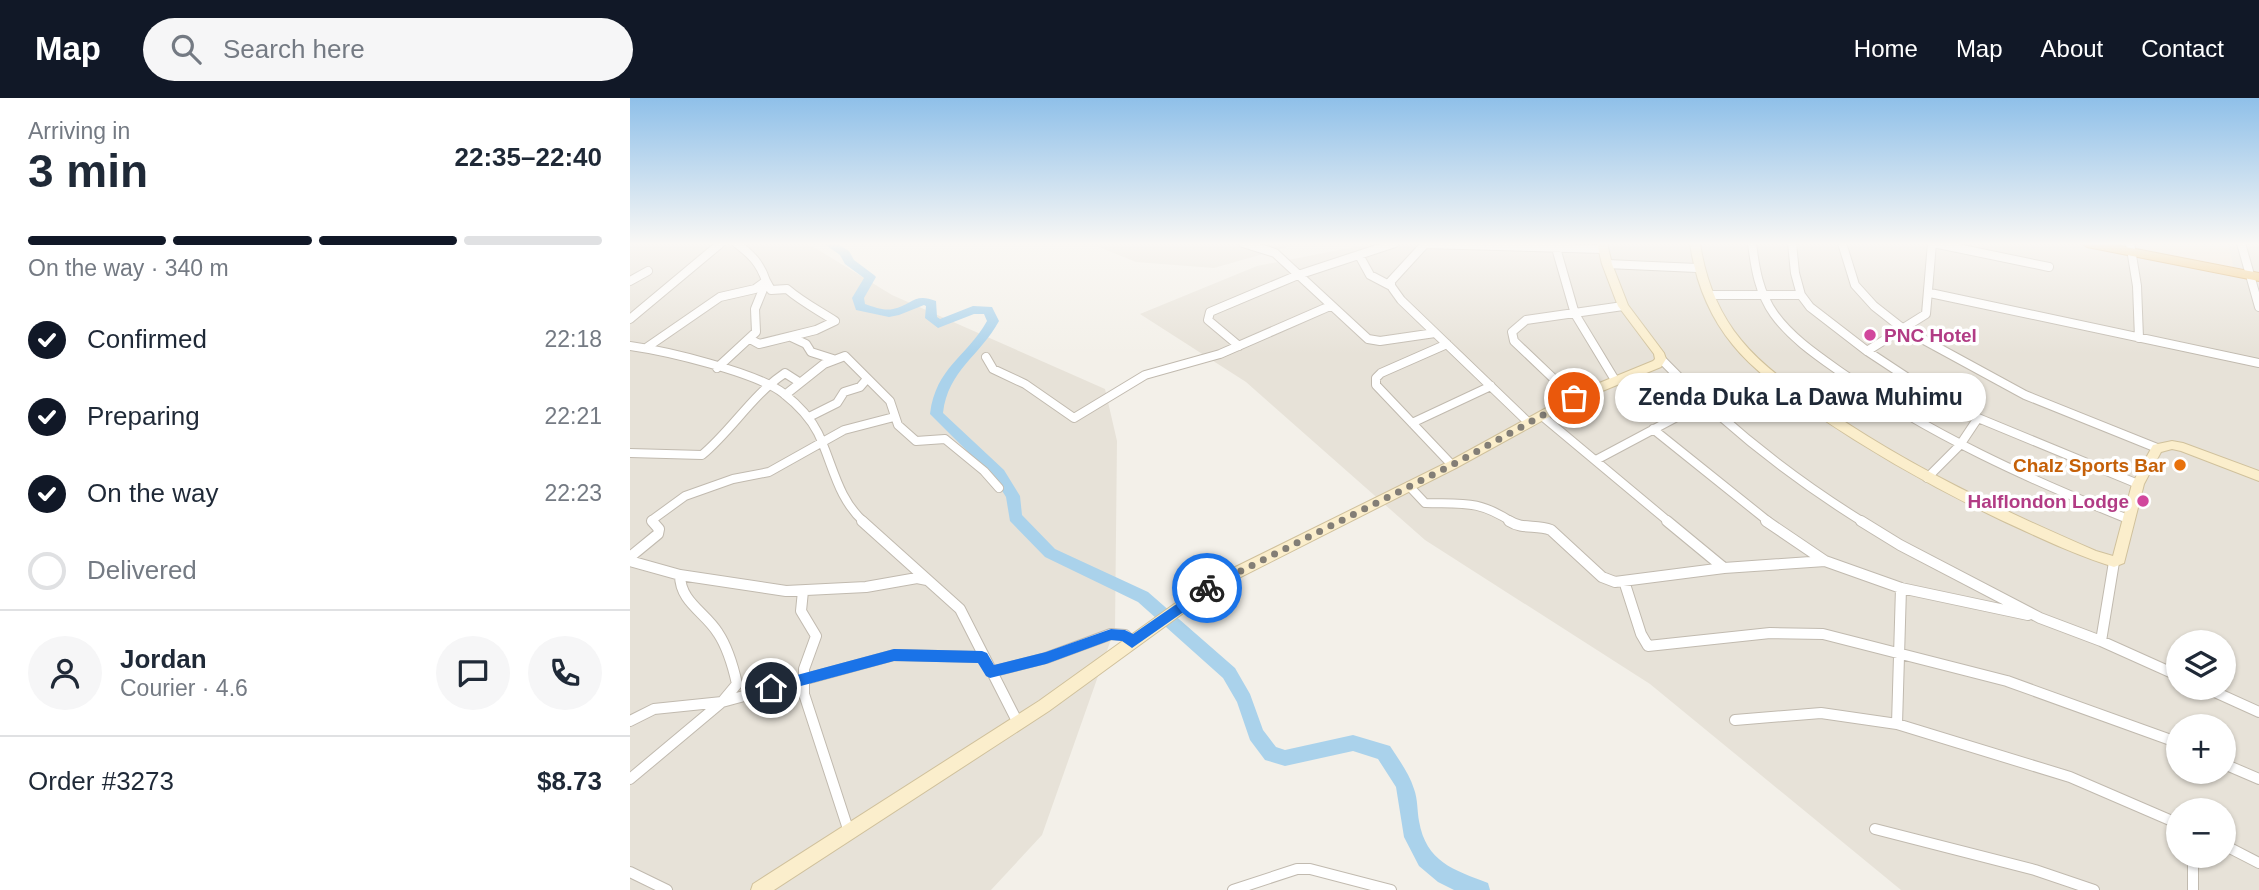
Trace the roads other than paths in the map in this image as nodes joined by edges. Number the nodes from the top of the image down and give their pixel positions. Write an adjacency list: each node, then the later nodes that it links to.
1 (677, 280): 25 (street)
2 (1286, 280): 33 (street)
3 (1303, 280): 21 (street)
4 (1375, 280): 16 (street)
5 (1392, 280): 16 (street)
6 (1565, 280): 24 (street)
7 (1613, 280): 22 (street)
8 (1702, 280): 19 (street)
9 (1759, 280): 17 (street)
10 (1797, 280): 20 (street)
11 (1853, 280): 26 (street)
12 (1931, 280): 18 (street)
13 (2136, 280): 29 (street)
14 (2255, 280): 23 (street)
15 (766, 281): 28 (street); 30 (street); 34 (street)
16 (1391, 286): 27 (street)
17 (1762, 293): 19 (street); 20 (street); 59 (street)
18 (1930, 293): 26 (street); 29 (street)
19 (1709, 295): 46 (street)
20 (1801, 295): 35 (street)
21 (1330, 306): 27 (street); 33 (street)
22 (1623, 306): 24 (street); 38 (street)
23 (2259, 307)
24 (1575, 314): 42 (street); 48 (street)
25 (630, 319)
26 (1902, 328): 35 (street); 60 (street)
27 (1435, 333): 31 (street)
28 (791, 337): 30 (street); 37 (street)
29 (2139, 338): 39 (street)
30 (750, 339): 40 (street)
31 (1447, 344): 45 (street); 55 (street)
32 (630, 346): 34 (street)
33 (1239, 346): 36 (street)
34 (646, 348): 40 (street)
35 (1867, 351): 54 (street)
36 (986, 357)
37 (833, 359): 41 (street); 43 (street)
38 (1661, 359): 42 (street); 49 (street)
39 (2259, 363)
40 (716, 368): 44 (street)
41 (866, 380): 52 (street); 53 (street)
42 (1615, 380): 48 (street)
43 (799, 382): 44 (street); 47 (street)
44 (765, 386): 47 (street); 61 (street)
45 (1490, 386): 55 (street); 56 (street)
46 (1785, 386): 51 (street); 65 (street)
47 (785, 395): 52 (street)
48 (1574, 398): 50 (street)
49 (1703, 403): 51 (street); 57 (street)
50 (1542, 416): 56 (street); 62 (street)
51 (1718, 416): 79 (street)
52 (809, 417): 58 (street)
53 (894, 417): 58 (street); 68 (street)
54 (1978, 418): 59 (street); 66 (street)
55 (1412, 423): 63 (street)
56 (1529, 423): 63 (street)
57 (1653, 429): 62 (street); 71 (street)
58 (820, 442): 70 (street); 75 (street)
59 (1960, 445): 65 (street); 69 (street)
60 (2157, 448): 64 (street); 66 (street)
61 (630, 453)
62 (1596, 460): 73 (street)
63 (1452, 465): 67 (street)
64 (2259, 476)
65 (1927, 478): 72 (street)
66 (2138, 484): 69 (street)
67 (1409, 486): 76 (street); 81 (street)
68 (999, 488)
69 (2128, 519): 72 (street)
70 (630, 559): 74 (street)
71 (1825, 561): 73 (street); 77 (street)
72 (2114, 562): 80 (street)
73 (1724, 568): 76 (street)
74 (680, 575): 78 (street); 88 (street)
75 (928, 581): 78 (street); 83 (street)
76 (1624, 581): 82 (street)
77 (1901, 588): 79 (street); 82 (street)
78 (803, 591): 86 (street)
79 (2040, 618): 80 (street)
80 (2101, 641): 84 (street)
81 (1132, 642): 85 (street); 92 (street)
82 (1899, 651): 93 (street); 94 (street)
83 (982, 657): 85 (street); 86 (street)
84 (2166, 670)
85 (990, 672): 92 (street)
86 (804, 679): 88 (street); 100 (street)
87 (2232, 700): 89 (street)
88 (722, 702): 91 (street); 96 (street)
89 (2259, 712)
90 (1735, 720): 93 (street)
91 (630, 721)
92 (1017, 723): 100 (street)
93 (1897, 723): 98 (street)
94 (2166, 738)
95 (2236, 769): 97 (street)
96 (630, 779)
97 (2259, 779)
98 (2166, 818)
99 (1875, 829): 109 (street)
100 (849, 832): 106 (street)
101 (2236, 851): 102 (street)
102 (2259, 863)
103 (2193, 868): 110 (street)
104 (630, 872): 105 (street)
105 (667, 890)
106 (759, 890)
107 (1233, 890): 108 (street)
108 (1391, 890)
109 (2094, 890)
110 (2193, 890)

